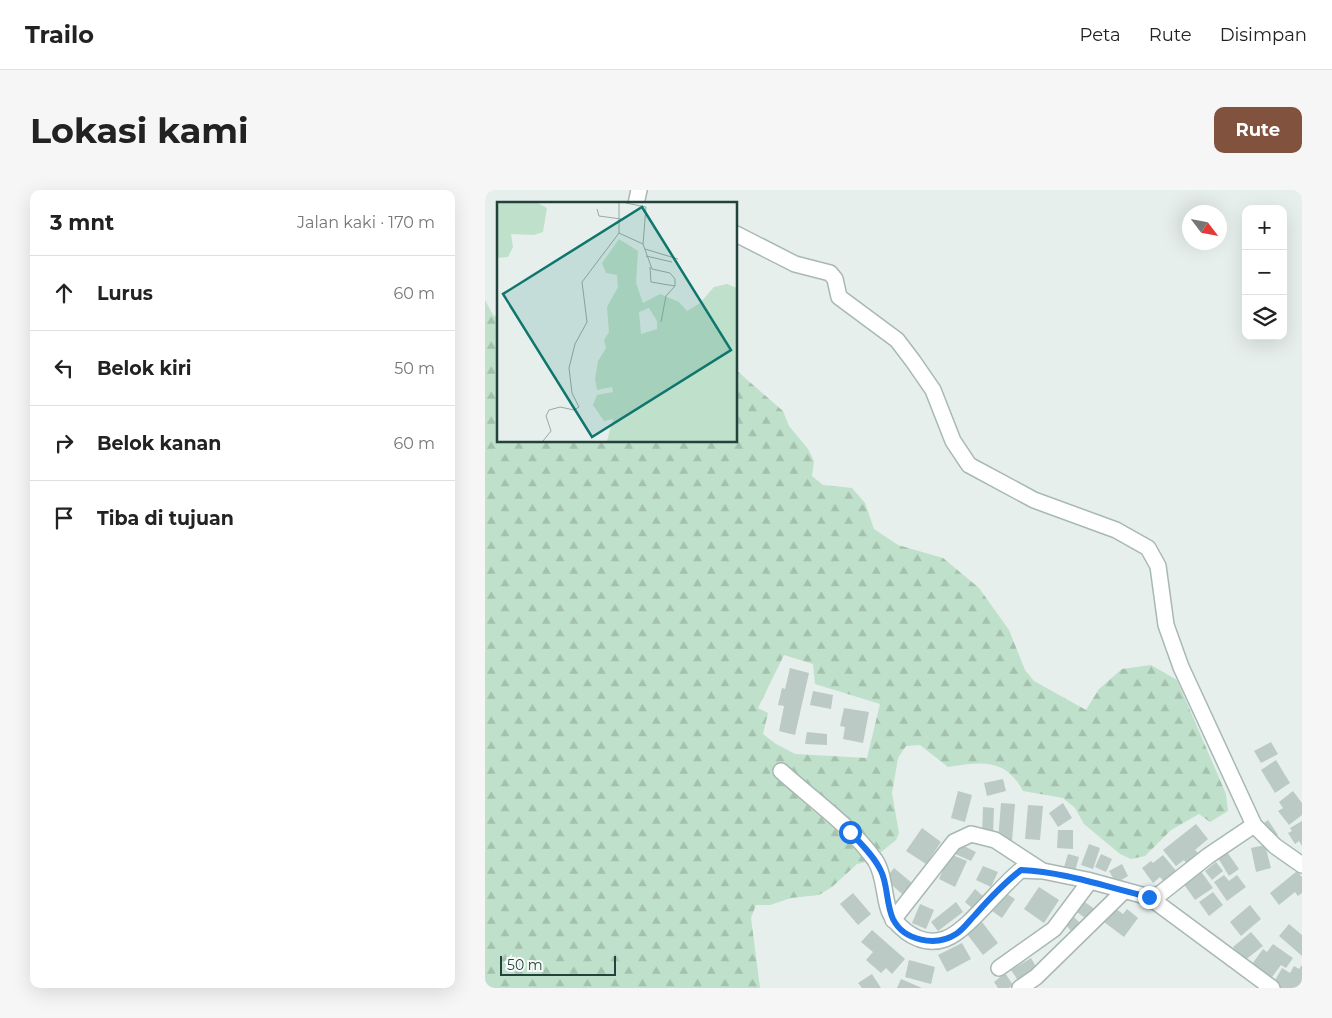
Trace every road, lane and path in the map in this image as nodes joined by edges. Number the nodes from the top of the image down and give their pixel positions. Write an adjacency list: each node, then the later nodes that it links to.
1 (737, 235): 3 (street)
2 (781, 771): 9 (street)
3 (1254, 825): 4 (street); 8 (street)
4 (1302, 865)
5 (1043, 871): 6 (street); 9 (street); 9 (street)
6 (1090, 881): 7 (street); 10 (street)
7 (1124, 891): 8 (street); 11 (street)
8 (1149, 897): 12 (street)
9 (893, 920)
10 (999, 968)
11 (1020, 988)
12 (1272, 988)

